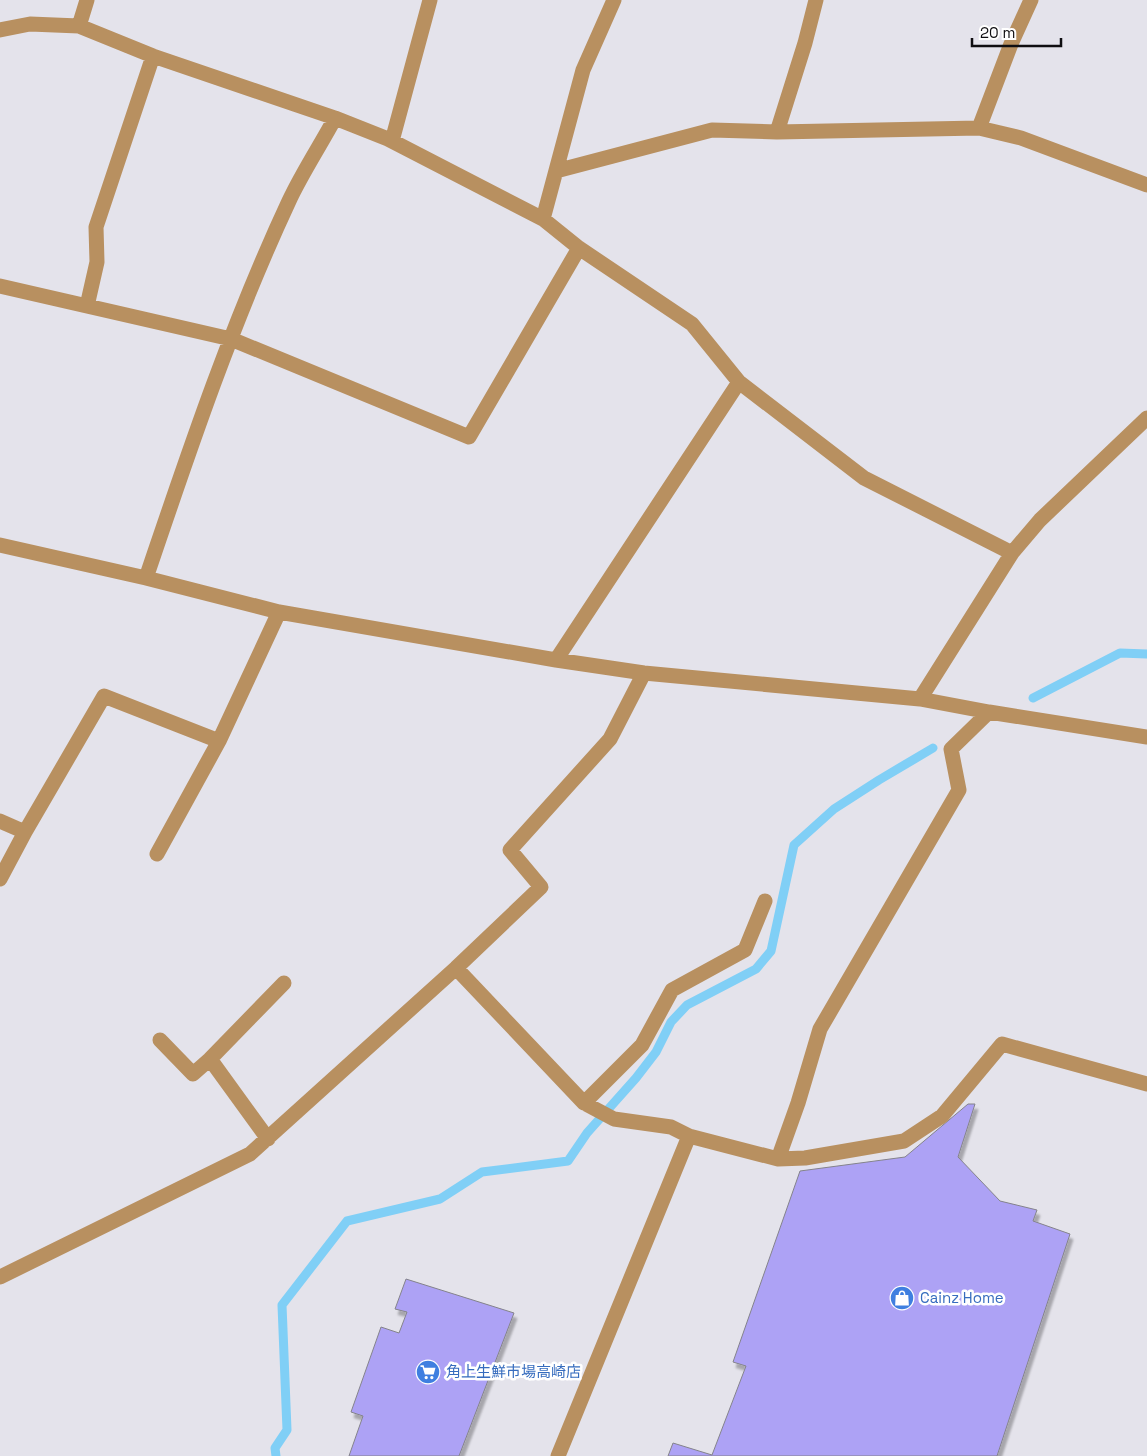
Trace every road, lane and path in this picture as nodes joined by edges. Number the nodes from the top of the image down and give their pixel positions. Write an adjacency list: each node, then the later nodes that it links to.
1 (87, 0): 6 (street)
2 (430, 0): 12 (street)
3 (614, 0): 13 (street)
4 (816, 0): 11 (street)
5 (1031, 0): 10 (street)
6 (79, 26): 7 (street); 8 (street)
7 (0, 30)
8 (153, 56): 9 (street); 18 (street)
9 (335, 118): 12 (street); 19 (street)
10 (980, 128): 11 (street); 14 (street)
11 (776, 132): 13 (street)
12 (392, 141): 15 (street)
13 (556, 171): 15 (street)
14 (1147, 185)
15 (543, 219): 16 (street)
16 (579, 248): 19 (street); 20 (street)
17 (0, 286): 18 (street)
18 (88, 306): 19 (street)
19 (231, 339): 24 (street)
20 (739, 382): 23 (street); 26 (street)
21 (1147, 418): 23 (street)
22 (0, 545): 24 (street)
23 (1012, 553): 28 (street)
24 (146, 578): 25 (street)
25 (279, 612): 26 (street); 31 (street)
26 (556, 660): 27 (street)
27 (644, 672): 28 (street); 37 (street)
28 (920, 699): 29 (street)
29 (989, 712): 30 (street); 45 (street)
30 (1147, 737)
31 (219, 741): 33 (street); 34 (street)
32 (0, 821): 33 (street)
33 (25, 832): 35 (street)
34 (157, 854)
35 (0, 879)
36 (765, 901): 42 (street)
37 (456, 968): 42 (street); 44 (street)
38 (284, 983): 40 (street)
39 (160, 1040): 40 (street)
40 (210, 1059): 44 (street)
41 (1147, 1084): 45 (street)
42 (584, 1103): 43 (street)
43 (689, 1136): 45 (street); 47 (street)
44 (268, 1139): 46 (street)
45 (778, 1159)
46 (0, 1277)
47 (558, 1456)

